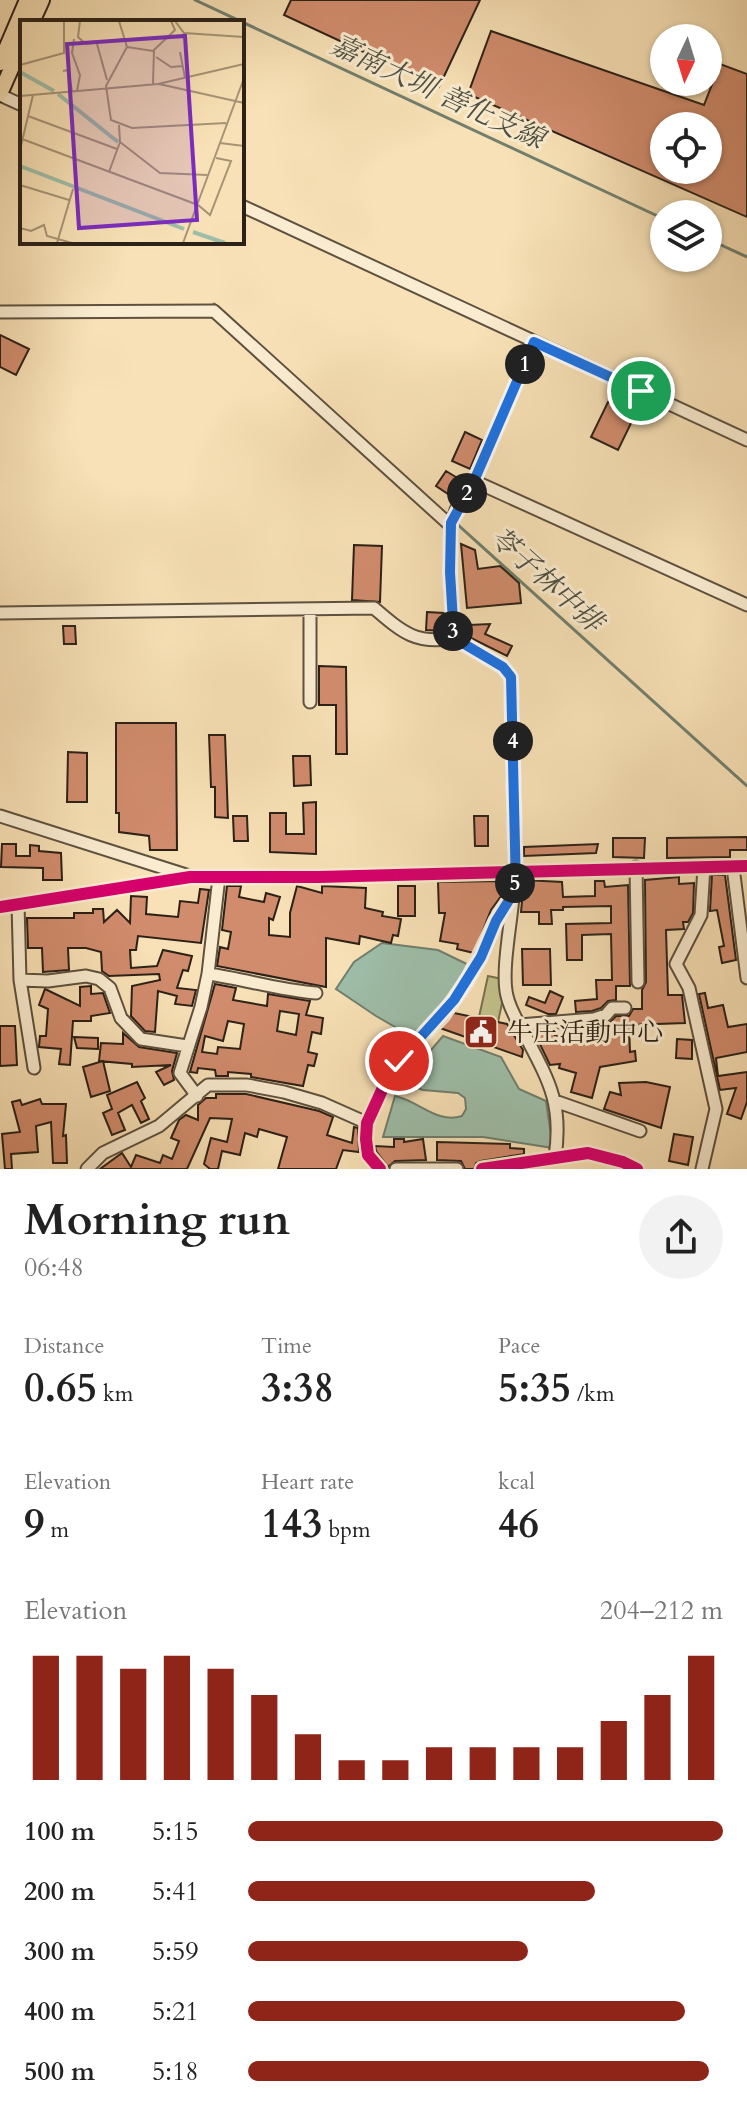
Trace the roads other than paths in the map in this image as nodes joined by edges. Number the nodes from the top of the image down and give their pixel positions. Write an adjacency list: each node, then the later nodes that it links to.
1 (27, 0): 5 (main road)
2 (42, 0): 3 (main road)
3 (33, 20)
4 (20, 49): 6 (main road)
5 (0, 63)
6 (0, 94): 7 (street)
7 (20, 104)
8 (244, 207): 10 (street)
9 (0, 312): 13 (street)
10 (534, 342): 11 (street); 12 (street)
11 (747, 440)
12 (474, 481): 13 (street); 14 (street)
13 (451, 525): 17 (street)
14 (747, 605)
15 (310, 609): 16 (street); 17 (street); 18 (street)
16 (0, 613)
17 (454, 638): 24 (street)
18 (310, 702)
19 (0, 816): 25 (street)
20 (747, 866): 23 (street)
21 (636, 867): 22 (street); 24 (street); 33 (street)
22 (704, 867): 23 (street); 51 (street)
23 (733, 867): 31 (street)
24 (515, 871): 26 (street); 27 (street)
25 (190, 877): 26 (street); 28 (street)
26 (219, 877): 30 (street)
27 (513, 895): 36 (street); 41 (street)
28 (18, 904): 29 (street); 32 (street)
29 (0, 907)
30 (208, 974): 34 (street); 37 (street)
31 (747, 978)
32 (20, 980): 37 (street); 38 (street)
33 (638, 982)
34 (316, 993)
35 (625, 1008): 36 (street)
36 (519, 1025): 40 (street)
37 (187, 1046): 39 (street)
38 (34, 1068)
39 (197, 1096): 41 (street); 45 (street)
40 (555, 1101): 42 (street); 43 (street)
41 (367, 1123): 46 (street)
42 (640, 1131)
43 (555, 1157): 49 (street); 50 (street)
44 (430, 1168): 47 (street); 48 (street)
45 (87, 1169)
46 (380, 1169)
47 (396, 1169)
48 (457, 1169)
49 (482, 1169)
50 (637, 1169)
51 (702, 1169)

